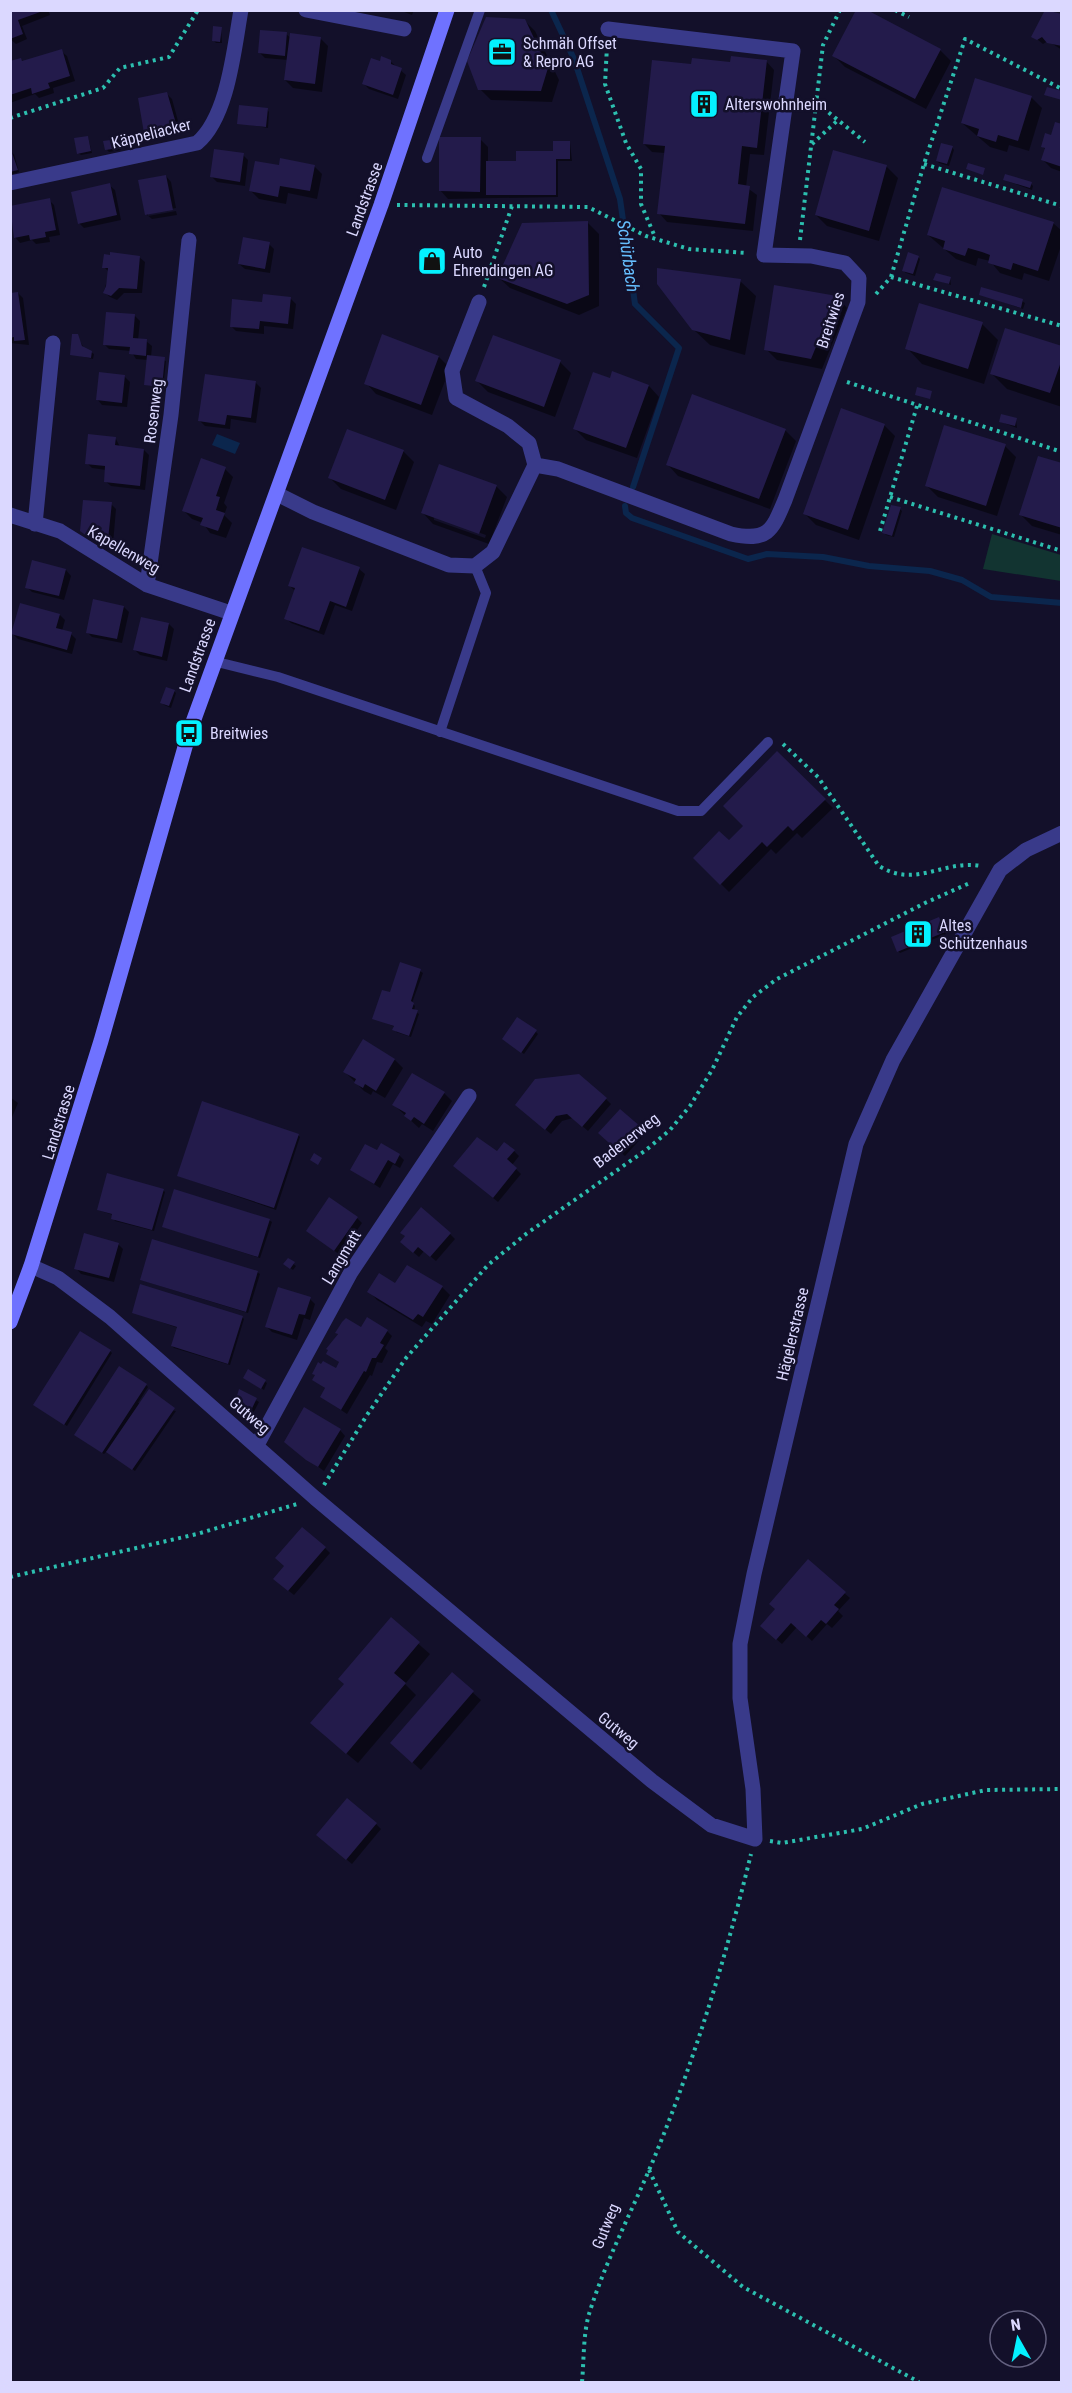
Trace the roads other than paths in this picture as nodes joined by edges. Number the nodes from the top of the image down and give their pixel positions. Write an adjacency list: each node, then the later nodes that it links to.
1 (241, 10): 8 (street, Käppeliacker)
2 (306, 10): 5 (street)
3 (447, 10): 13 (main road, Landstrasse)
4 (480, 10): 7 (lane)
5 (404, 29)
6 (608, 29): 12 (street, Breitwies)
7 (427, 158)
8 (10, 183)
9 (189, 240): 17 (street, Rosenweg)
10 (479, 302): 12 (street)
11 (53, 344): 15 (street)
12 (535, 465): 16 (street)
13 (277, 494): 16 (street); 18 (main road, Landstrasse)
14 (10, 515): 15 (street, Kapellenweg)
15 (35, 524): 17 (street, Kapellenweg)
16 (475, 566): 20 (lane)
17 (147, 585): 18 (street, Kapellenweg)
18 (231, 613): 19 (main road, Landstrasse)
19 (213, 661): 20 (lane); 24 (main road, Landstrasse)
20 (440, 732): 21 (lane)
21 (768, 742)
22 (1062, 833): 27 (street, Hägelerstrasse)
23 (469, 1096): 26 (street, Langmatt)
24 (31, 1266): 25 (main road, Landstrasse); 26 (street, Gutweg)
25 (10, 1322)
26 (257, 1445): 27 (street, Gutweg)
27 (754, 1839)

